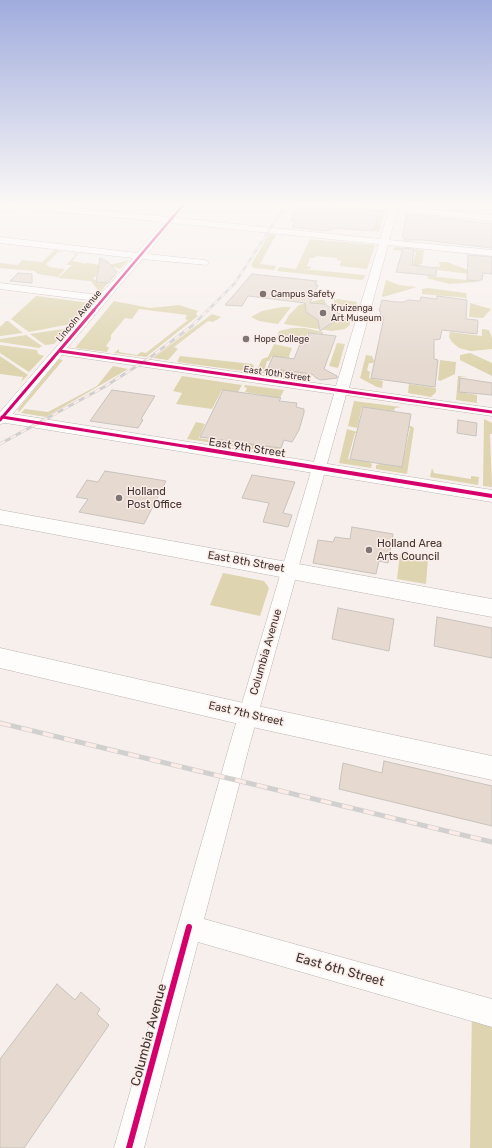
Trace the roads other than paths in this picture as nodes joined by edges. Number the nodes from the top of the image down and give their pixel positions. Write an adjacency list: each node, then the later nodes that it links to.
1 (139, 258): 6 (street, Lincoln Avenue)
2 (154, 258): 4 (street)
3 (380, 258): 8 (street, Columbia Avenue)
4 (204, 263)
5 (0, 286): 6 (street)
6 (104, 299): 7 (street, Lincoln Avenue)
7 (60, 351): 8 (street, East 10th Street); 10 (street, Lincoln Avenue)
8 (342, 391): 9 (street, East 10th Street); 11 (street, Columbia Avenue)
9 (492, 412)
10 (1, 418): 11 (main road, East 9th Street)
11 (320, 468): 12 (main road, East 9th Street); 14 (street, Columbia Avenue)
12 (492, 496)
13 (0, 517): 14 (main road, East 8th Street)
14 (290, 570): 15 (main road, East 8th Street); 17 (street, Columbia Avenue)
15 (492, 608)
16 (0, 658): 17 (main road, East 7th Street)
17 (248, 715): 18 (main road, East 7th Street); 19 (street, Columbia Avenue)
18 (492, 768)
19 (188, 927): 20 (street, East 6th Street); 21 (street, Columbia Avenue)
20 (492, 1013)
21 (129, 1148)

